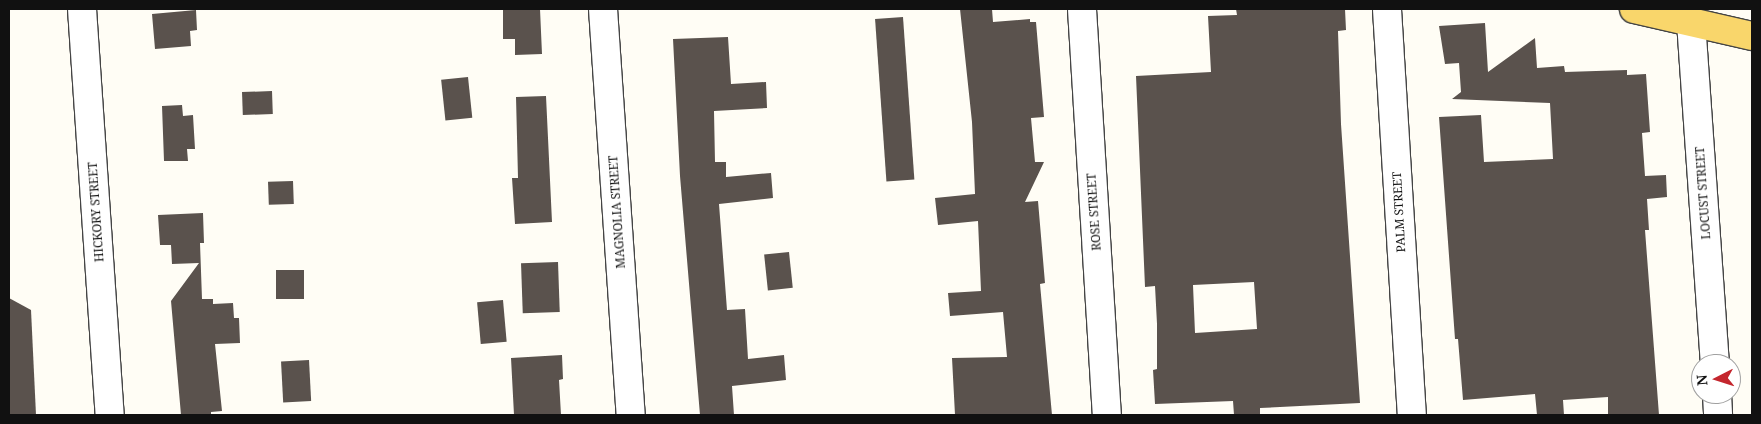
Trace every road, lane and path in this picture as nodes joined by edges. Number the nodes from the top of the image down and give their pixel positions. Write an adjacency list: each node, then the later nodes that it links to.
1 (82, 9): 9 (street, HICKORY STREET)
2 (603, 9): 10 (street, MAGNOLIA STREET)
3 (1082, 9): 11 (street, ROSE STREET)
4 (1387, 9): 12 (street, PALM STREET)
5 (1634, 9): 6 (main road)
6 (1677, 16): 7 (main road); 8 (street, LOCUST STREET)
7 (1752, 36)
8 (1713, 354)
9 (110, 415)
10 (631, 415)
11 (1107, 415)
12 (1412, 415)

